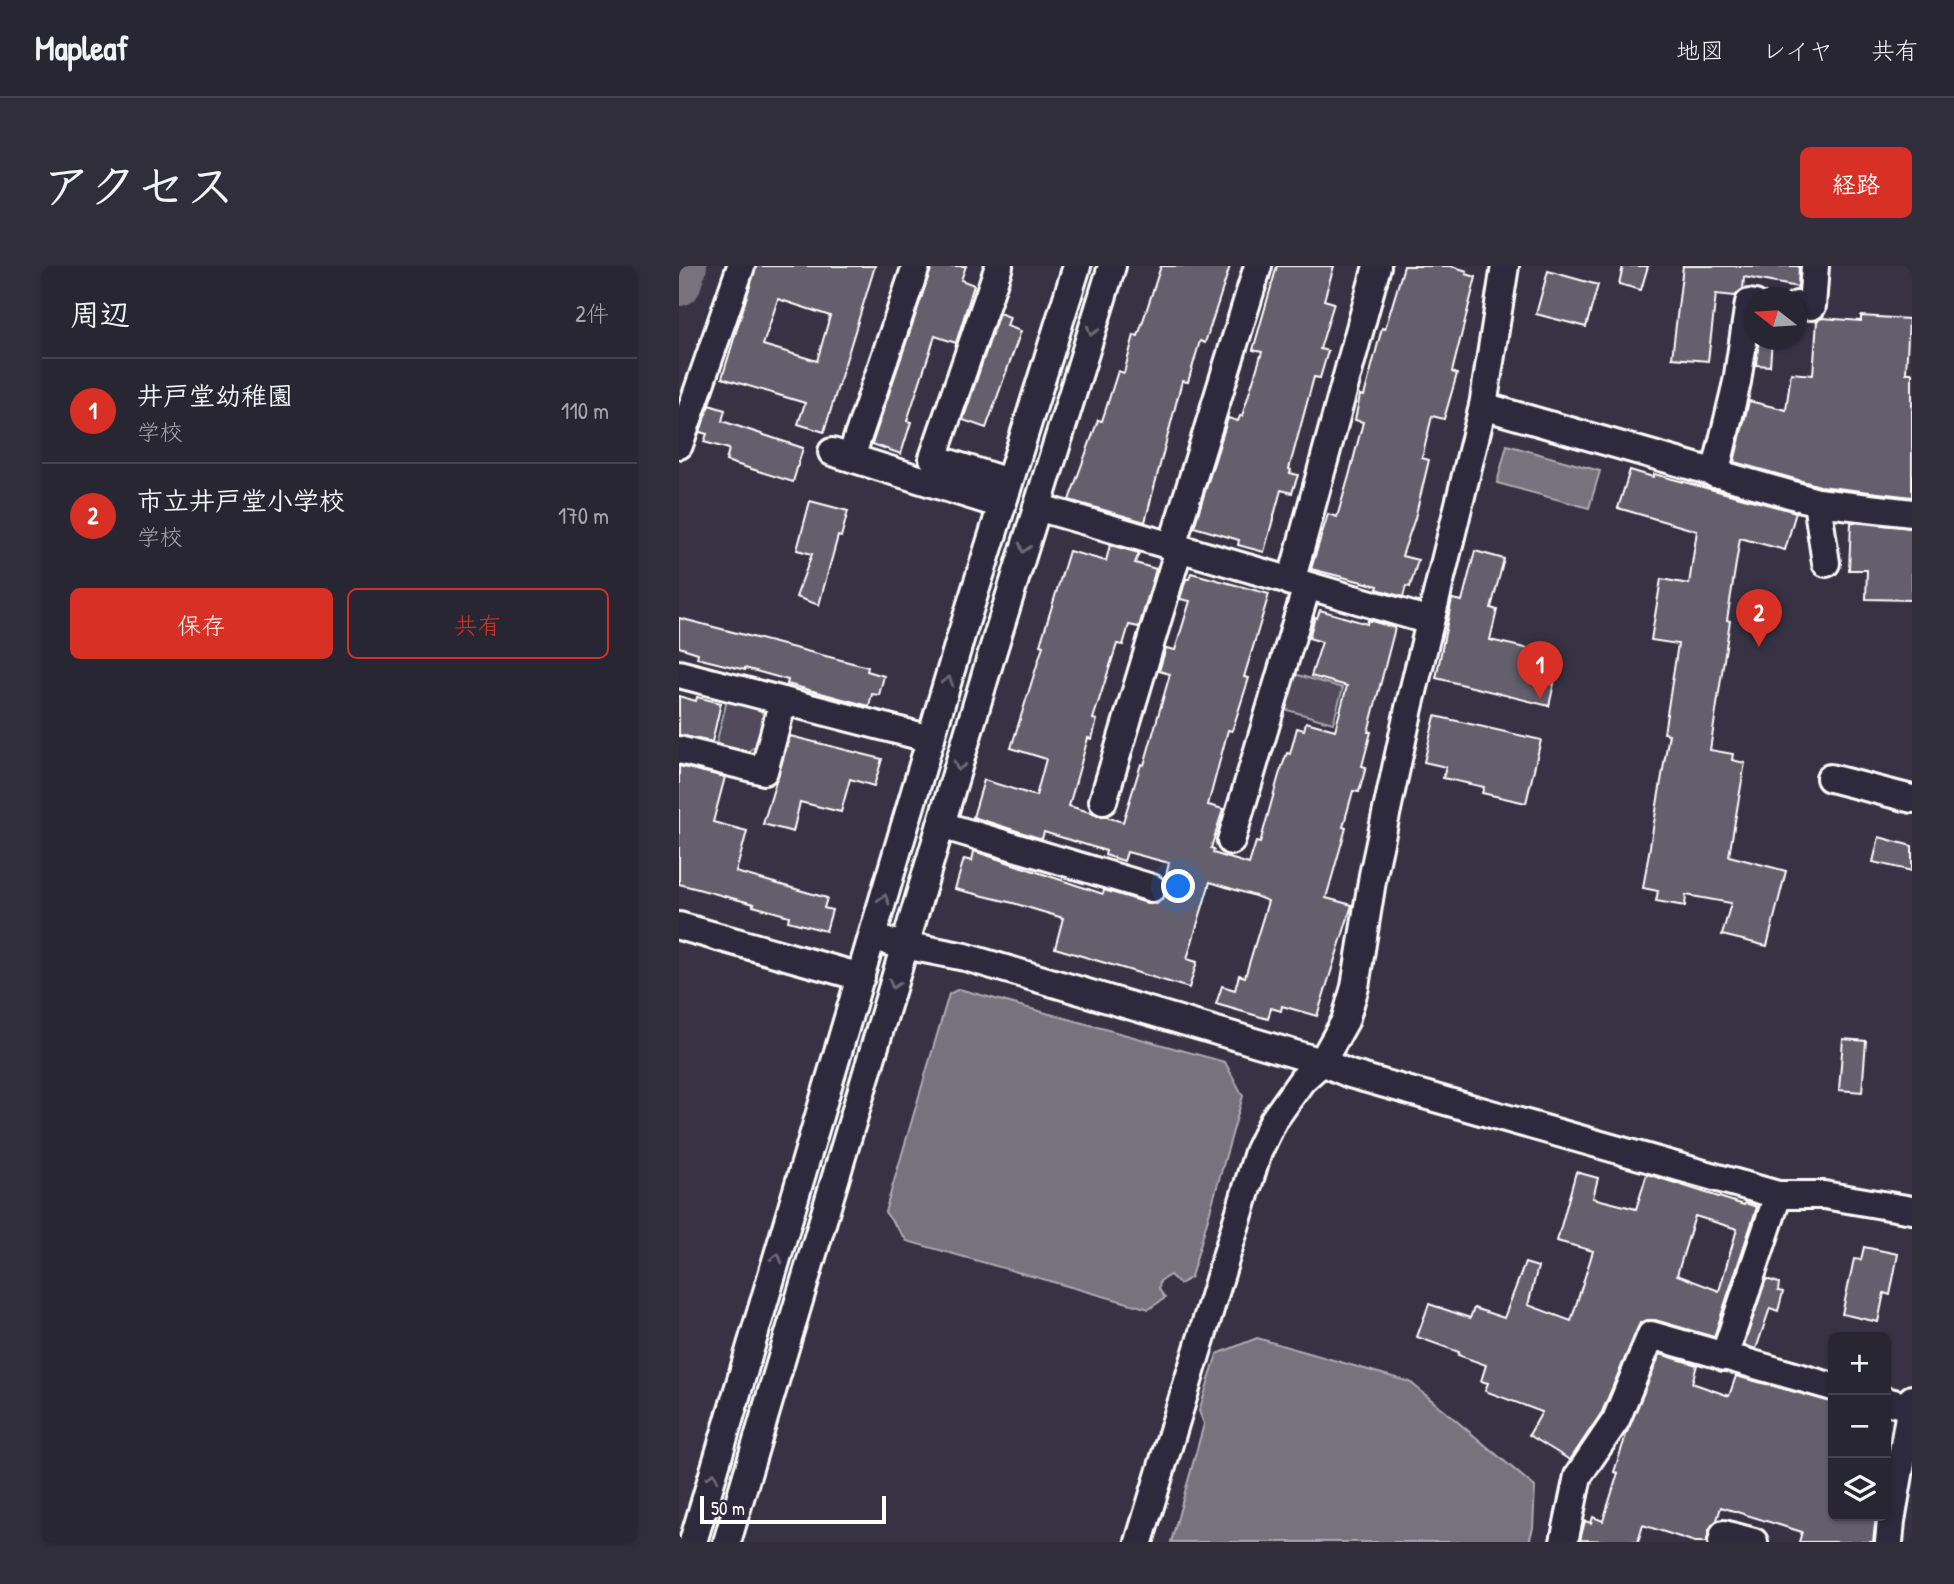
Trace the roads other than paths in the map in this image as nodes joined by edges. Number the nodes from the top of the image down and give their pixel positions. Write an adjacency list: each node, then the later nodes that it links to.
1 (741, 266): 13 (street)
2 (916, 266): 15 (street)
3 (999, 266): 15 (street)
4 (1077, 266): 15 (street)
5 (1112, 266): 17 (street, one-way to 17)
6 (1258, 266): 19 (street)
7 (1377, 266): 21 (street)
8 (1505, 266): 12 (street)
9 (1815, 266): 10 (street)
10 (1807, 306)
11 (1744, 336): 14 (street)
12 (1483, 406): 14 (street); 22 (street)
13 (679, 445)
14 (1715, 474): 16 (street)
15 (1005, 493): 25 (street, one-way to 15)
16 (1817, 502): 18 (street); 20 (street)
17 (1037, 507): 19 (street); 30 (street, one-way to 30)
18 (1912, 513)
19 (1175, 547): 21 (street); 29 (street)
20 (1826, 564)
21 (1299, 584): 22 (street); 31 (street)
22 (1430, 621): 37 (street)
23 (679, 674): 24 (street)
24 (783, 701): 25 (street); 26 (street)
25 (931, 738): 34 (street, one-way to 25)
26 (679, 750)
27 (1830, 778): 28 (street)
28 (1912, 799)
29 (1103, 801)
30 (941, 825): 32 (street); 35 (street)
31 (1231, 841)
32 (1152, 888)
33 (679, 926): 36 (street)
34 (872, 938): 35 (street); 36 (street)
35 (905, 945): 37 (street); 45 (street, one-way to 45)
36 (860, 977): 44 (street, one-way to 36)
37 (1322, 1062): 38 (street); 46 (street)
38 (1779, 1195): 39 (street); 40 (street)
39 (1912, 1210)
40 (1724, 1357): 41 (street); 47 (street)
41 (1828, 1386)
42 (1903, 1402): 43 (street)
43 (1909, 1435): 50 (street)
44 (693, 1542)
45 (727, 1542)
46 (1139, 1542)
47 (1564, 1542)
48 (1722, 1542): 49 (street)
49 (1754, 1542)
50 (1889, 1542)

